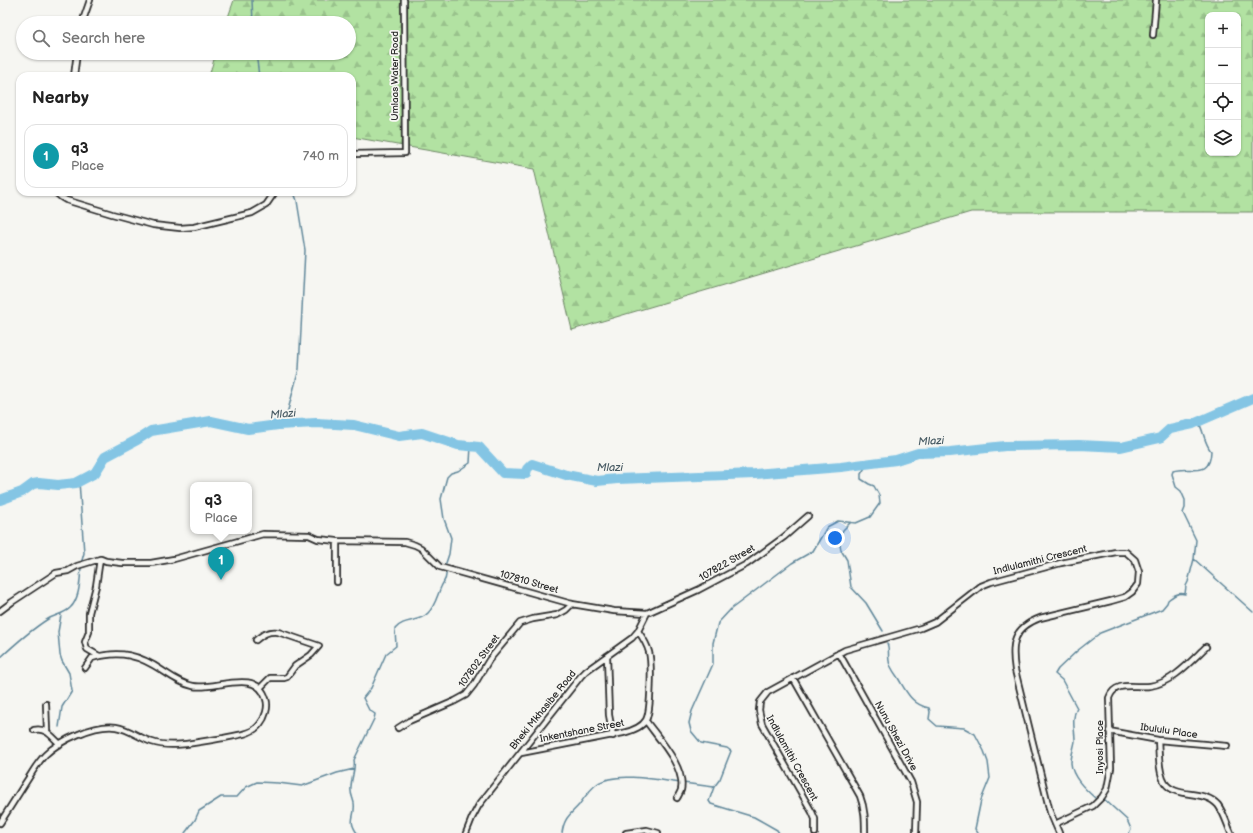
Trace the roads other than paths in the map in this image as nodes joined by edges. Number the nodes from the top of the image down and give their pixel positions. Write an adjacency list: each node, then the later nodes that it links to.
1 (90, 0): 4 (street)
2 (404, 0): 8 (street, Umlaas Water Road)
3 (1156, 0): 5 (street)
4 (84, 16)
5 (1153, 35)
6 (76, 60): 7 (street)
7 (75, 72)
8 (356, 154)
9 (59, 196): 10 (street)
10 (272, 196)
11 (808, 516): 17 (street, 107822 Street)
12 (337, 541): 13 (street); 14 (street); 15 (street, 107810 Street)
13 (100, 559): 16 (street); 22 (street)
14 (337, 582)
15 (572, 604): 17 (street, 107810 Street); 29 (street, 107802 Street)
16 (0, 611)
17 (647, 613): 18 (street, Bheki Mkhasibe Road)
18 (638, 630): 23 (street, Bheki Mkhasibe Road); 28 (street)
19 (256, 640): 26 (street)
20 (1206, 647): 32 (street, Inyosi Place)
21 (839, 653): 25 (street, Indlulamithi Crescent); 40 (street, Indlulamithi Crescent); 46 (street, Nunu Shezi Drive)
22 (99, 656): 24 (street); 26 (street)
23 (607, 656): 33 (street); 37 (street, Bheki Mkhasibe Road)
24 (85, 668)
25 (793, 678): 44 (street, Indlulamithi Crescent); 45 (street)
26 (260, 688): 35 (street)
27 (46, 704): 31 (street)
28 (646, 721): 33 (street, Inkentshane Street); 38 (street)
29 (398, 728)
30 (34, 730): 31 (street)
31 (47, 731): 35 (street)
32 (1110, 731): 34 (street, Ibululu Place); 40 (street, Inyosi Place)
33 (613, 736): 37 (street, Inkentshane Street)
34 (1158, 740): 36 (street, Ibululu Place); 48 (street)
35 (60, 744): 39 (street)
36 (1227, 746)
37 (520, 753): 41 (street, Bheki Mkhasibe Road)
38 (677, 798)
39 (0, 823)
40 (1055, 824): 47 (street, Indlulamithi Crescent)
41 (466, 833)
42 (626, 833): 43 (street)
43 (658, 833)
44 (815, 833)
45 (865, 833)
46 (916, 833)
47 (1060, 833)
48 (1231, 833)

